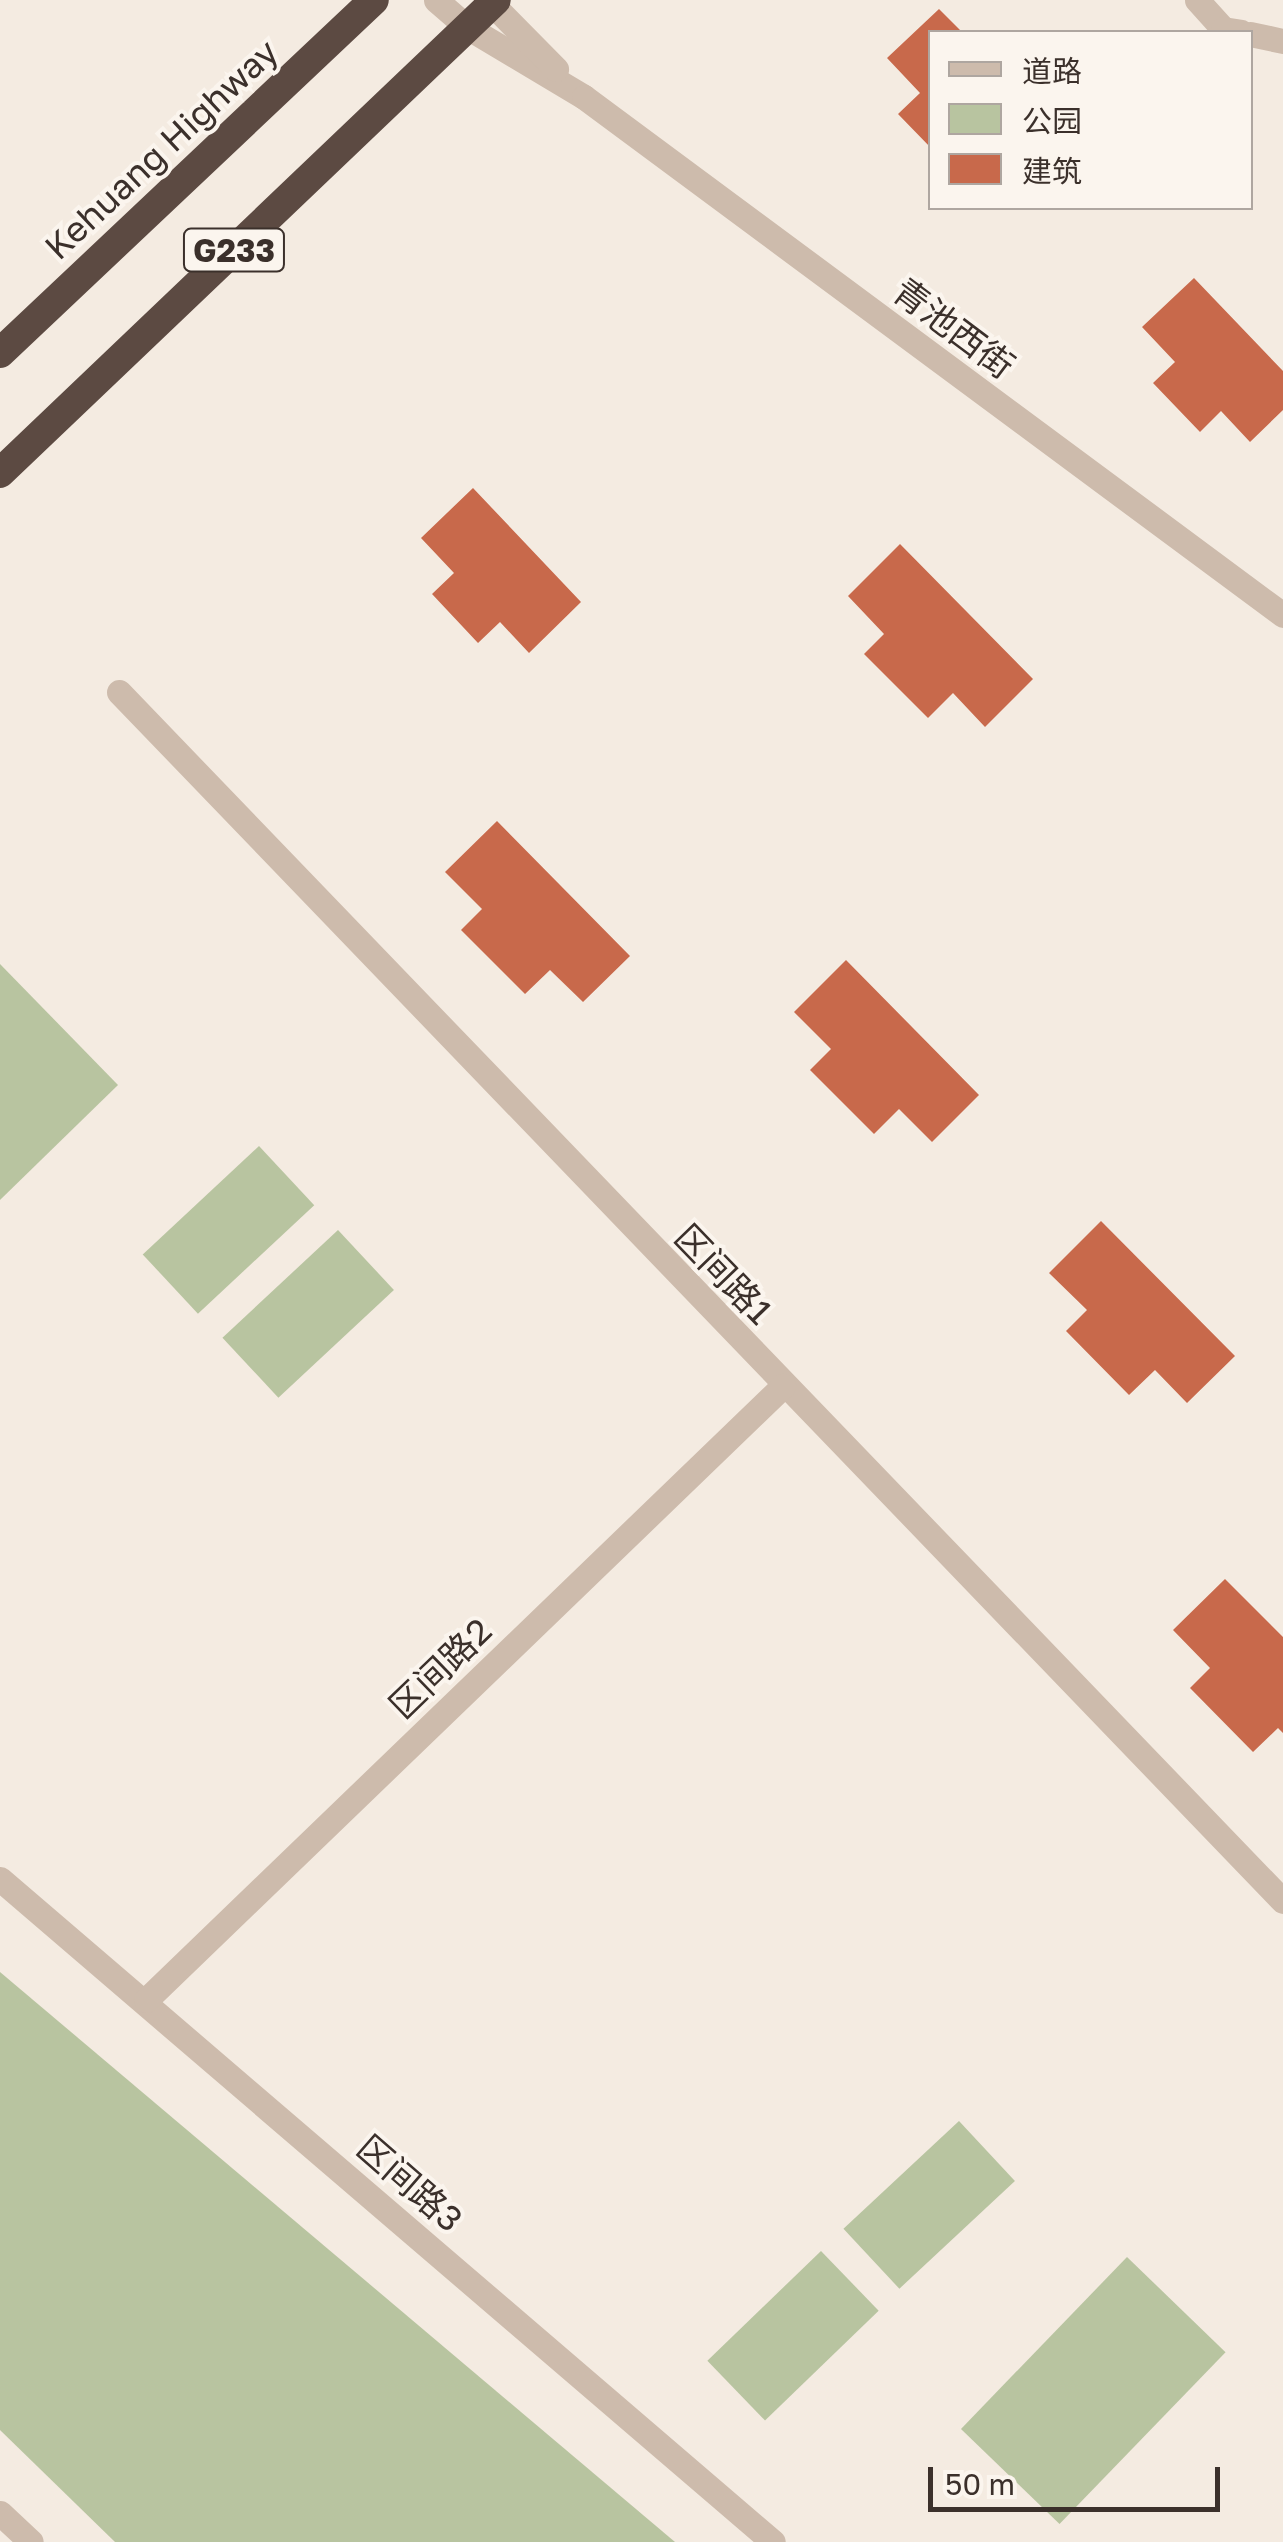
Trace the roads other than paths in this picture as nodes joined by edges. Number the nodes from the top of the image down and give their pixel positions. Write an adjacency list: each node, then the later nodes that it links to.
1 (374, 0): 10 (highway, Kehuang Highway / G233)
2 (436, 0): 5 (street, 青池西街)
3 (1197, 0): 6 (street)
4 (492, 1): 5 (highway, G233); 9 (street, 青池西街)
5 (467, 27): 9 (street, 青池西街); 11 (highway, G233)
6 (1229, 30)
7 (1253, 35): 8 (street)
8 (1283, 41)
9 (584, 98): 12 (street, 青池西街)
10 (0, 353)
11 (0, 473)
12 (1283, 615)
13 (119, 692): 14 (street, 区间路1)
14 (783, 1386): 16 (street, 区间路1); 17 (street, 区间路2)
15 (0, 1879): 17 (street, 区间路3)
16 (1283, 1901)
17 (146, 2000): 20 (street, 区间路3)
18 (0, 2513): 19 (street)
19 (31, 2542)
20 (773, 2542)

